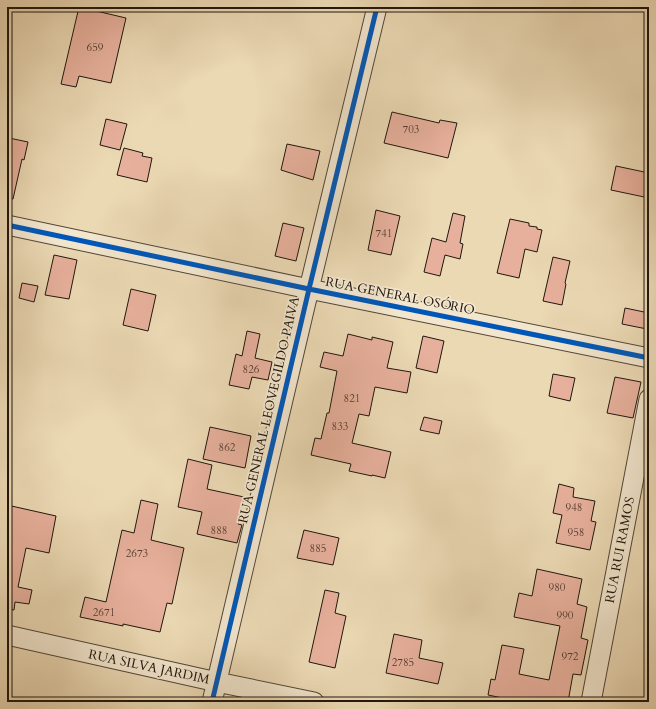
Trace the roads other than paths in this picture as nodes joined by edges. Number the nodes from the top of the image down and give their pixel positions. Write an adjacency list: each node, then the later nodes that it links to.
1 (377, 7): 3 (street, RUA GENERAL LEOVEGILDO PAIVA)
2 (7, 225): 3 (street, RUA GENERAL OSÓRIO)
3 (309, 289): 4 (street, RUA GENERAL OSÓRIO); 7 (street, RUA GENERAL LEOVEGILDO PAIVA)
4 (649, 358)
5 (649, 399): 10 (street, RUA RUI RAMOS)
6 (7, 635): 7 (street, RUA SILVA JARDIM)
7 (217, 682): 8 (street, RUA GENERAL LEOVEGILDO PAIVA); 9 (street, RUA SILVA JARDIM)
8 (212, 702)
9 (314, 702)
10 (591, 702)

